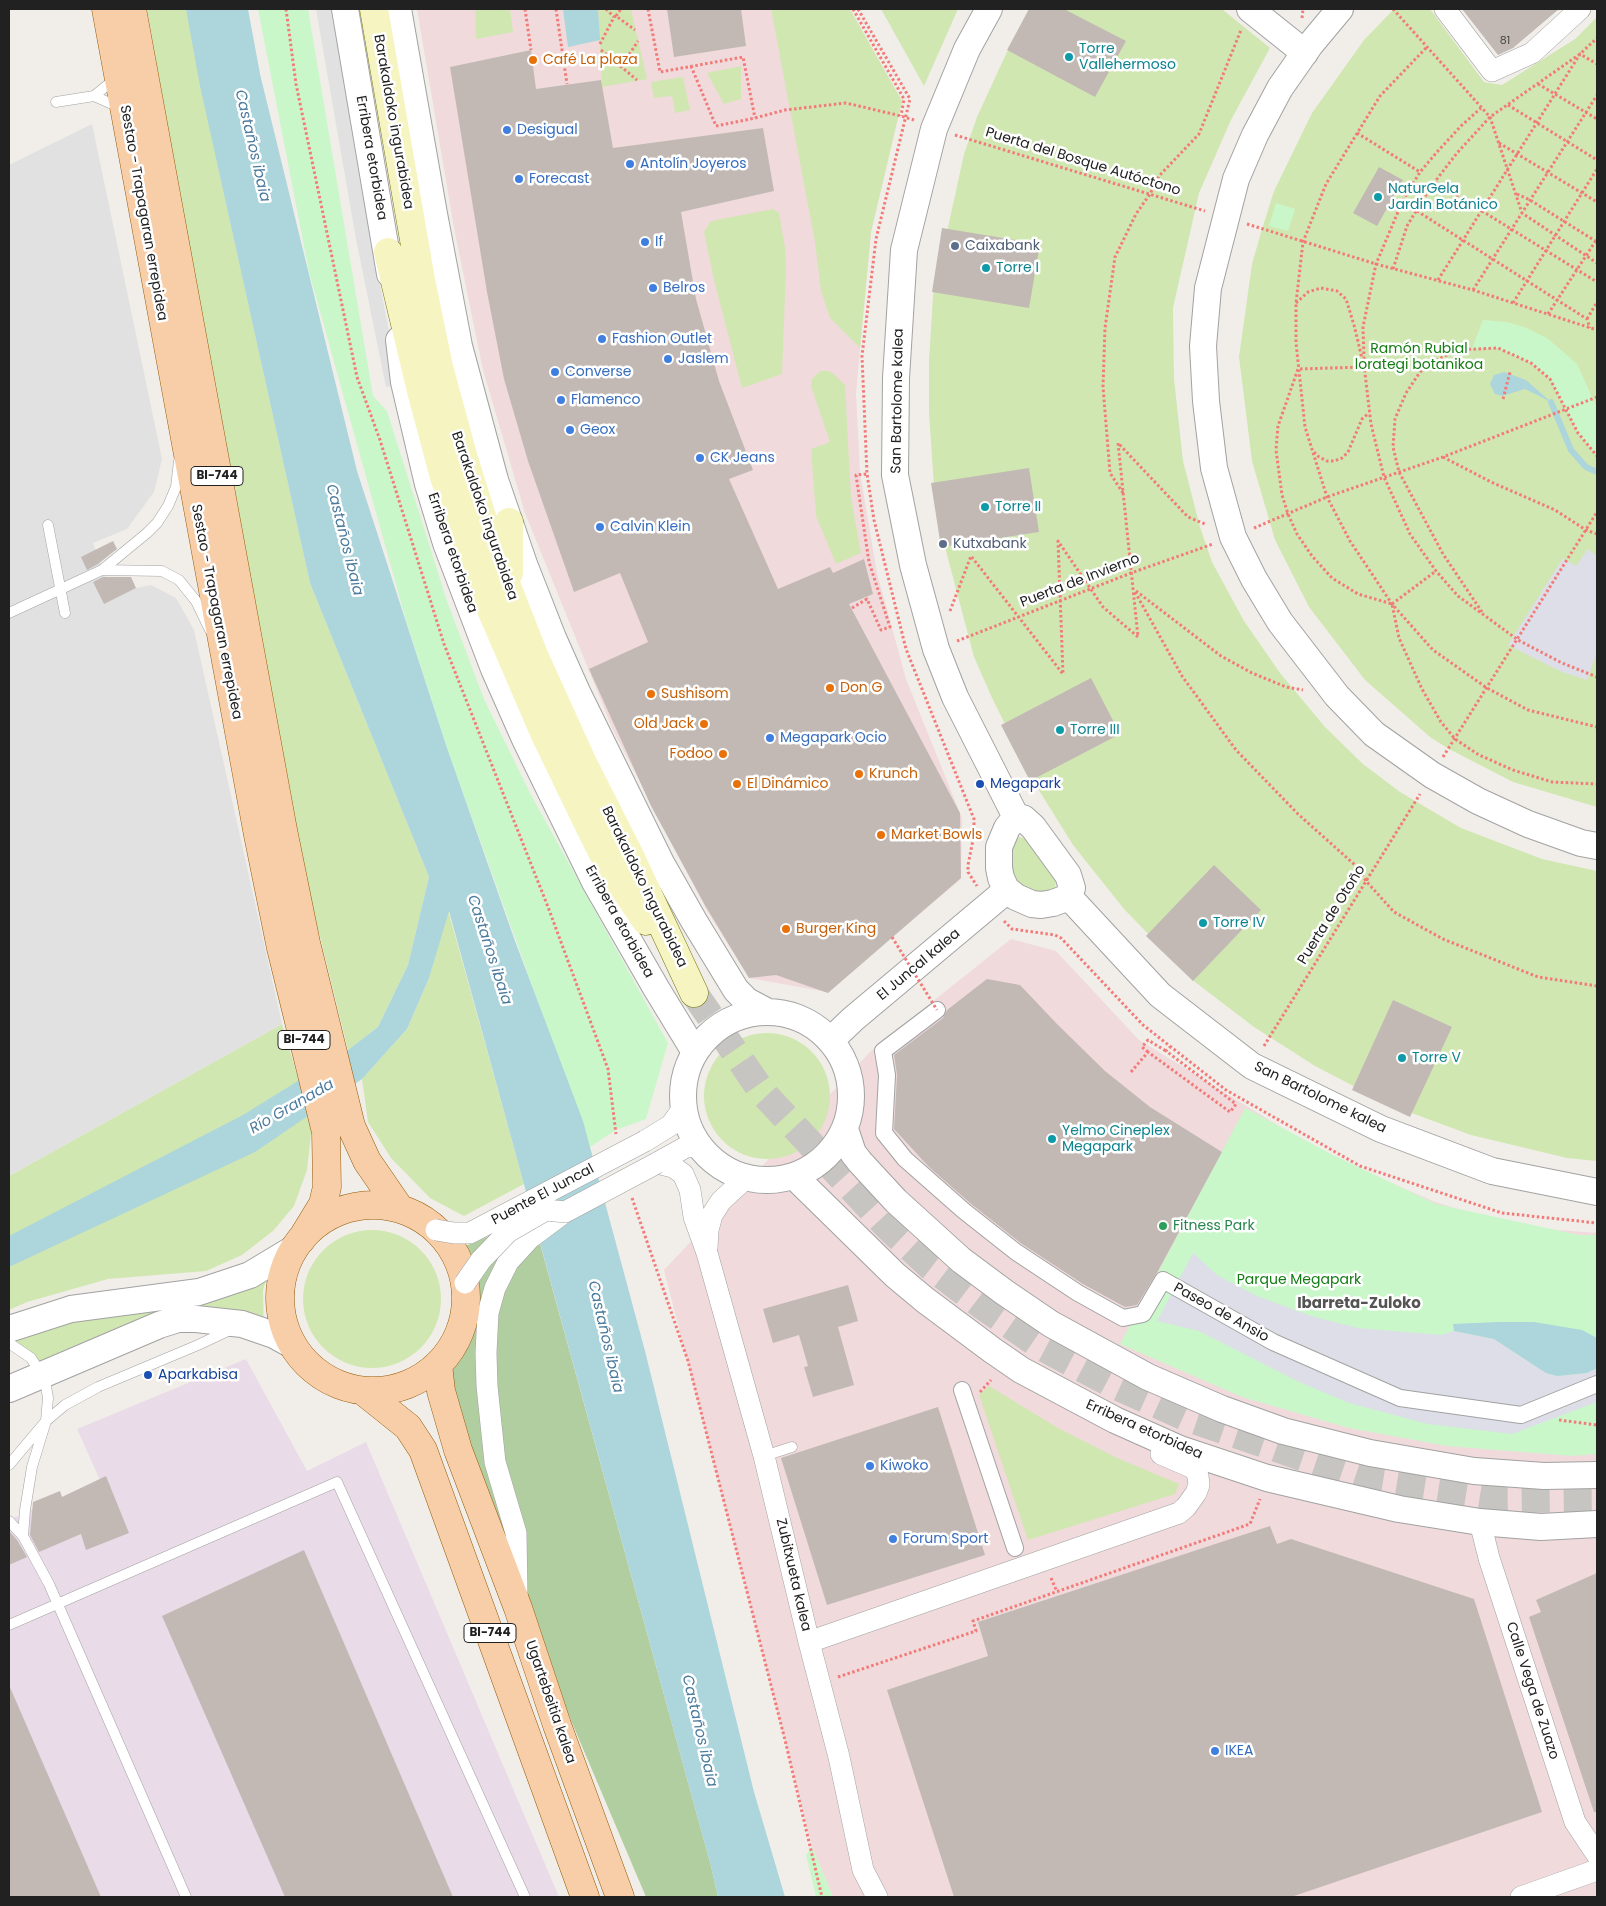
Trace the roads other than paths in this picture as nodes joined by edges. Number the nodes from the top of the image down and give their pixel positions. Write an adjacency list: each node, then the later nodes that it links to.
1 (106, 9): 12 (main road, Sestao - Trapagaran errepidea / BI-744)
2 (132, 9): 30 (main road, Sestao - Trapagaran errepidea / BI-744)
3 (345, 9): 16 (street, Erribera etorbidea)
4 (374, 9): 22 (main road, Barakaldoko ingurabidea)
5 (398, 9): 18 (street)
6 (989, 9): 26 (street, San Bartolome kalea)
7 (1340, 9): 11 (street)
8 (1445, 9): 9 (street)
9 (1580, 9)
10 (1260, 10): 11 (street)
11 (1308, 40): 27 (street)
12 (118, 76): 13 (lane); 15 (main road, Sestao - Trapagaran errepidea / BI-744)
13 (94, 96): 14 (lane); 15 (lane)
14 (56, 102)
15 (124, 109): 17 (main road, Sestao - Trapagaran errepidea / BI-744)
16 (388, 252): 22 (main road, Barakaldoko ingurabidea); 34 (street, Erribera etorbidea)
17 (183, 435): 20 (lane); 25 (main road, Sestao - Trapagaran errepidea / BI-744)
18 (509, 522): 22 (main road); 32 (street)
19 (48, 525): 21 (lane)
20 (102, 570): 21 (lane); 25 (lane)
21 (60, 588): 23 (lane); 24 (lane)
22 (509, 592)
23 (9, 613)
24 (65, 614)
25 (225, 662): 30 (main road, Sestao - Trapagaran errepidea / BI-744)
26 (1016, 817): 28 (street); 29 (street, San Bartolome kalea)
27 (1597, 846)
28 (999, 897): 29 (street); 33 (street, El Juncal kalea)
29 (1068, 897): 42 (street, San Bartolome kalea)
30 (294, 946): 36 (main road, BI-744)
31 (937, 1010): 56 (street, Paseo de Ansio)
32 (766, 1011): 33 (street); 34 (street)
33 (831, 1040): 37 (street)
34 (695, 1052): 35 (street)
35 (684, 1107): 38 (street); 45 (street, Puente El Juncal, bridge)
36 (338, 1129): 43 (main road, BI-744); 46 (main road, BI-744)
37 (845, 1129): 40 (street); 64 (street)
38 (700, 1146): 39 (street, Puente El Juncal); 41 (street)
39 (656, 1163): 44 (street, Puente El Juncal, bridge); 47 (street, Zubitxueta kalea)
40 (794, 1176): 41 (street); 54 (street, Erribera etorbidea)
41 (747, 1178): 47 (street, Zubitxueta kalea)
42 (1597, 1192)
43 (400, 1209): 45 (main road, BI-744); 46 (main road, BI-744)
44 (565, 1212): 48 (street, Puente El Juncal, bridge); 71 (street)
45 (436, 1230): 48 (main road, BI-744)
46 (298, 1244): 50 (street); 52 (main road, BI-744)
47 (707, 1253): 62 (street, Zubitxueta kalea)
48 (464, 1283): 53 (main road, BI-744)
49 (242, 1324): 52 (street); 55 (street); 60 (lane)
50 (9, 1329)
51 (9, 1343): 55 (lane)
52 (292, 1346): 59 (main road, BI-744)
53 (438, 1364): 59 (main road, BI-744); 71 (main road, Ugartebeitia kalea / BI-744)
54 (1021, 1370): 66 (street, Erribera etorbidea); 73 (street)
55 (43, 1374): 57 (street); 60 (lane)
56 (1597, 1384)
57 (9, 1389)
58 (962, 1390): 69 (street)
59 (363, 1391): 78 (main road, BI-744)
60 (46, 1421): 63 (lane); 68 (lane)
61 (792, 1447): 62 (lane)
62 (764, 1456): 73 (street, Zubitxueta kalea)
63 (9, 1465)
64 (1597, 1475)
65 (9, 1520): 68 (lane)
66 (1480, 1522): 67 (street, Erribera etorbidea); 74 (street, Calle Vega de Zuazo)
67 (1597, 1524)
68 (23, 1536): 70 (lane)
69 (1015, 1548)
70 (58, 1604): 72 (lane); 76 (lane); 77 (lane)
71 (518, 1608): 79 (main road, Ugartebeitia kalea / BI-744)
72 (9, 1625)
73 (809, 1642): 80 (street, Zubitxueta kalea)
74 (1597, 1855)
75 (1597, 1870): 81 (street)
76 (186, 1897)
77 (525, 1897)
78 (585, 1897)
79 (620, 1897)
80 (877, 1897)
81 (1521, 1897)

